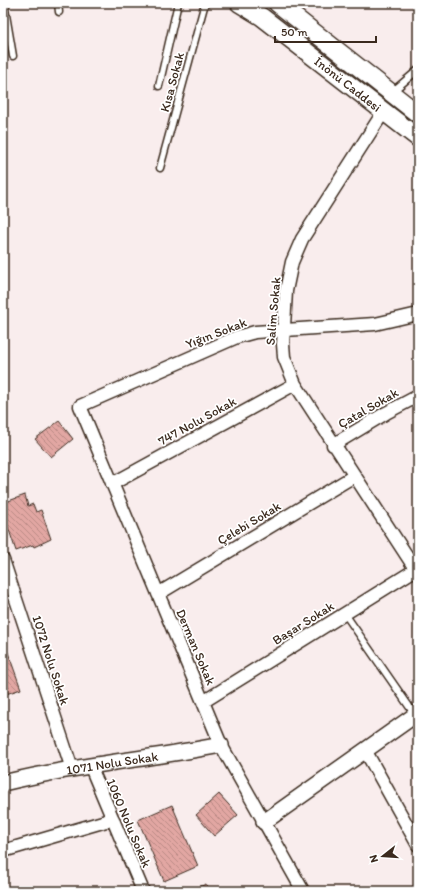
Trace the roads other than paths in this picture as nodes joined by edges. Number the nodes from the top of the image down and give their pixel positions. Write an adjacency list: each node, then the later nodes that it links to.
1 (4, 3): 8 (lane)
2 (58, 3): 7 (lane)
3 (178, 3): 10 (lane)
4 (205, 3): 15 (lane, Kısa Sokak)
5 (239, 3): 12 (main road, İnönü Caddesi)
6 (277, 3): 11 (main road, İnönü Caddesi)
7 (59, 12)
8 (13, 56)
9 (418, 70): 11 (lane)
10 (158, 86)
11 (392, 93): 13 (main road, İnönü Caddesi)
12 (384, 111): 14 (main road, İnönü Caddesi); 17 (street, Salim Sokak)
13 (418, 114)
14 (418, 138)
15 (160, 168)
16 (418, 314): 17 (street, Yığın Sokak)
17 (284, 330): 18 (street, Salim Sokak); 20 (street, Yığın Sokak)
18 (295, 384): 21 (street, Salim Sokak); 23 (street, 747 Nolu Sokak)
19 (418, 396): 21 (street, Çatal Sokak)
20 (80, 406): 23 (street, Derman Sokak)
21 (333, 445): 22 (street, Salim Sokak)
22 (354, 476): 25 (street, Salim Sokak); 26 (street, Çelebi Sokak)
23 (112, 484): 26 (street, Derman Sokak)
24 (3, 560): 33 (street, 1072 Nolu Sokak)
25 (417, 570): 27 (street, Başar Sokak)
26 (158, 594): 28 (street, Derman Sokak)
27 (345, 614): 28 (street, Başar Sokak); 29 (lane)
28 (203, 702): 30 (street, Derman Sokak)
29 (416, 714): 31 (street)
30 (221, 745): 32 (street, 1071 Nolu Sokak); 36 (street, Derman Sokak)
31 (365, 750): 36 (street); 37 (street)
32 (90, 765): 33 (street, 1071 Nolu Sokak); 35 (street, 1060 Nolu Sokak)
33 (72, 769): 34 (street, 1071 Nolu Sokak)
34 (3, 783)
35 (113, 819): 38 (street); 39 (street, 1060 Nolu Sokak)
36 (264, 822): 40 (street, Derman Sokak)
37 (418, 845)
38 (3, 851)
39 (143, 891)
40 (303, 891)

